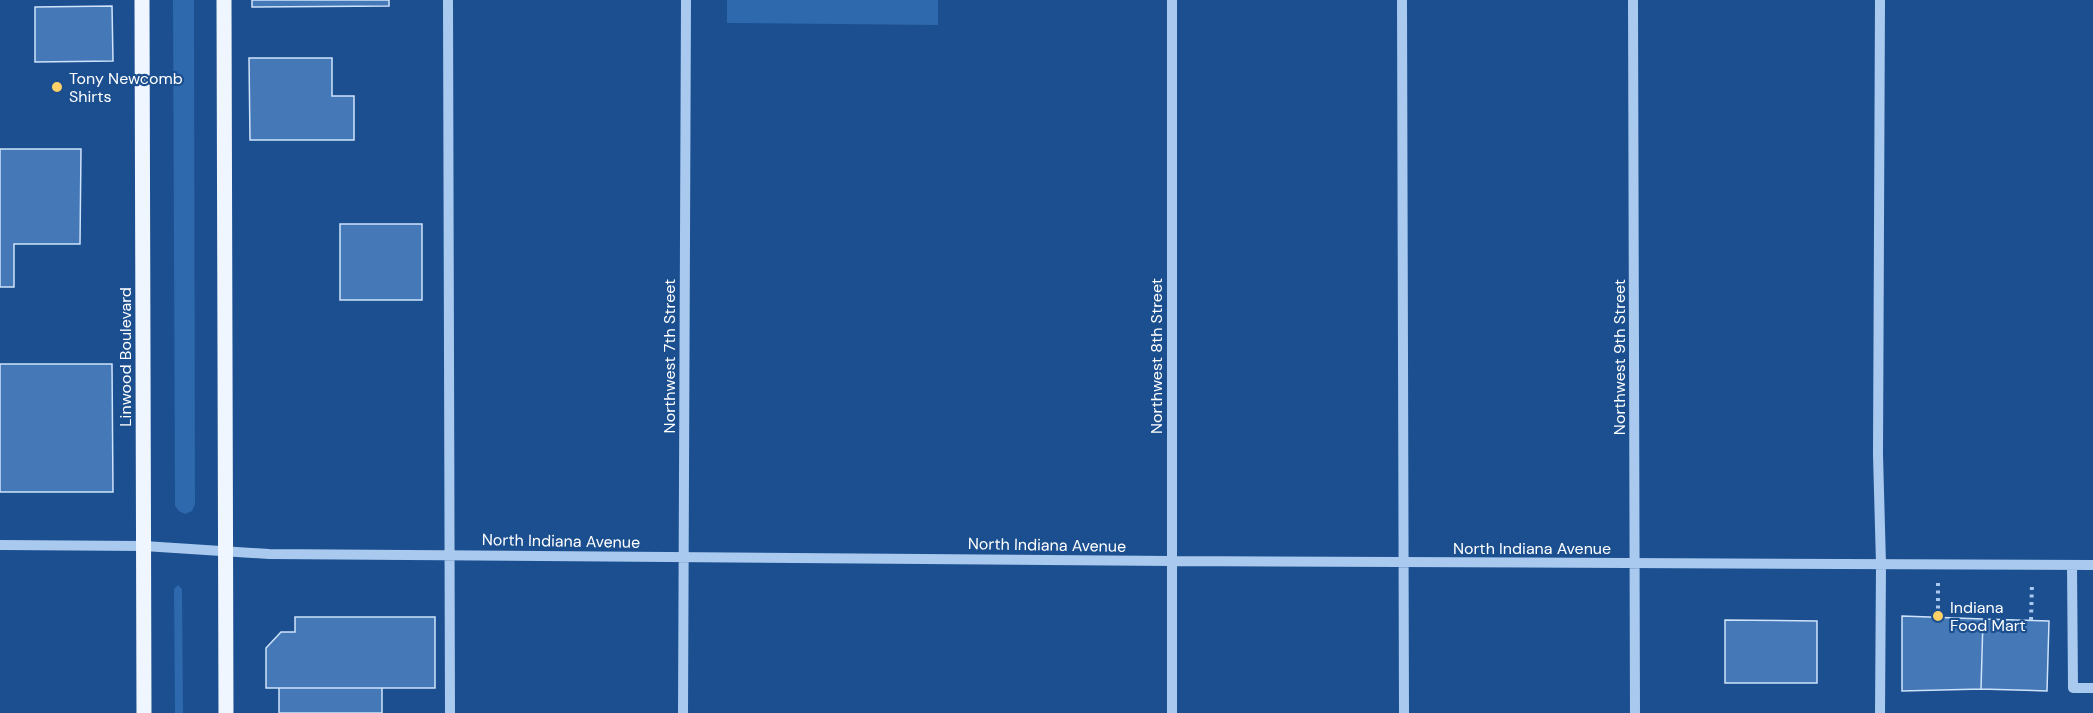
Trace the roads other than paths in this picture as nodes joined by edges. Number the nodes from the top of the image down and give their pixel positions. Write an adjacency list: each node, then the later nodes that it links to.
1 (142, 0): 10 (main road, Linwood Boulevard)
2 (224, 0): 11 (main road)
3 (448, 0): 12 (street)
4 (686, 0): 13 (street, Northwest 7th Street)
5 (1172, 0): 14 (street, Northwest 8th Street)
6 (1402, 0): 15 (street)
7 (1633, 0): 16 (street, Northwest 9th Street)
8 (1880, 0): 17 (street)
9 (0, 545): 10 (street, North Indiana Avenue)
10 (144, 546): 11 (street, North Indiana Avenue); 21 (main road, Linwood Boulevard)
11 (225, 552): 12 (street, North Indiana Avenue); 22 (main road)
12 (450, 555): 13 (street, North Indiana Avenue); 23 (street)
13 (682, 557): 14 (street, North Indiana Avenue); 24 (street, Northwest 7th Street)
14 (1171, 561): 15 (street, North Indiana Avenue); 25 (street, Northwest 8th Street)
15 (1403, 562): 16 (street, North Indiana Avenue); 26 (street)
16 (1635, 563): 17 (street, North Indiana Avenue); 27 (street, Northwest 9th Street)
17 (1881, 564): 18 (street, North Indiana Avenue); 28 (street)
18 (2072, 565): 19 (street, North Indiana Avenue); 20 (street)
19 (2093, 565)
20 (2093, 688)
21 (144, 713)
22 (226, 713)
23 (450, 713)
24 (683, 713)
25 (1172, 713)
26 (1404, 713)
27 (1635, 713)
28 (1880, 713)

